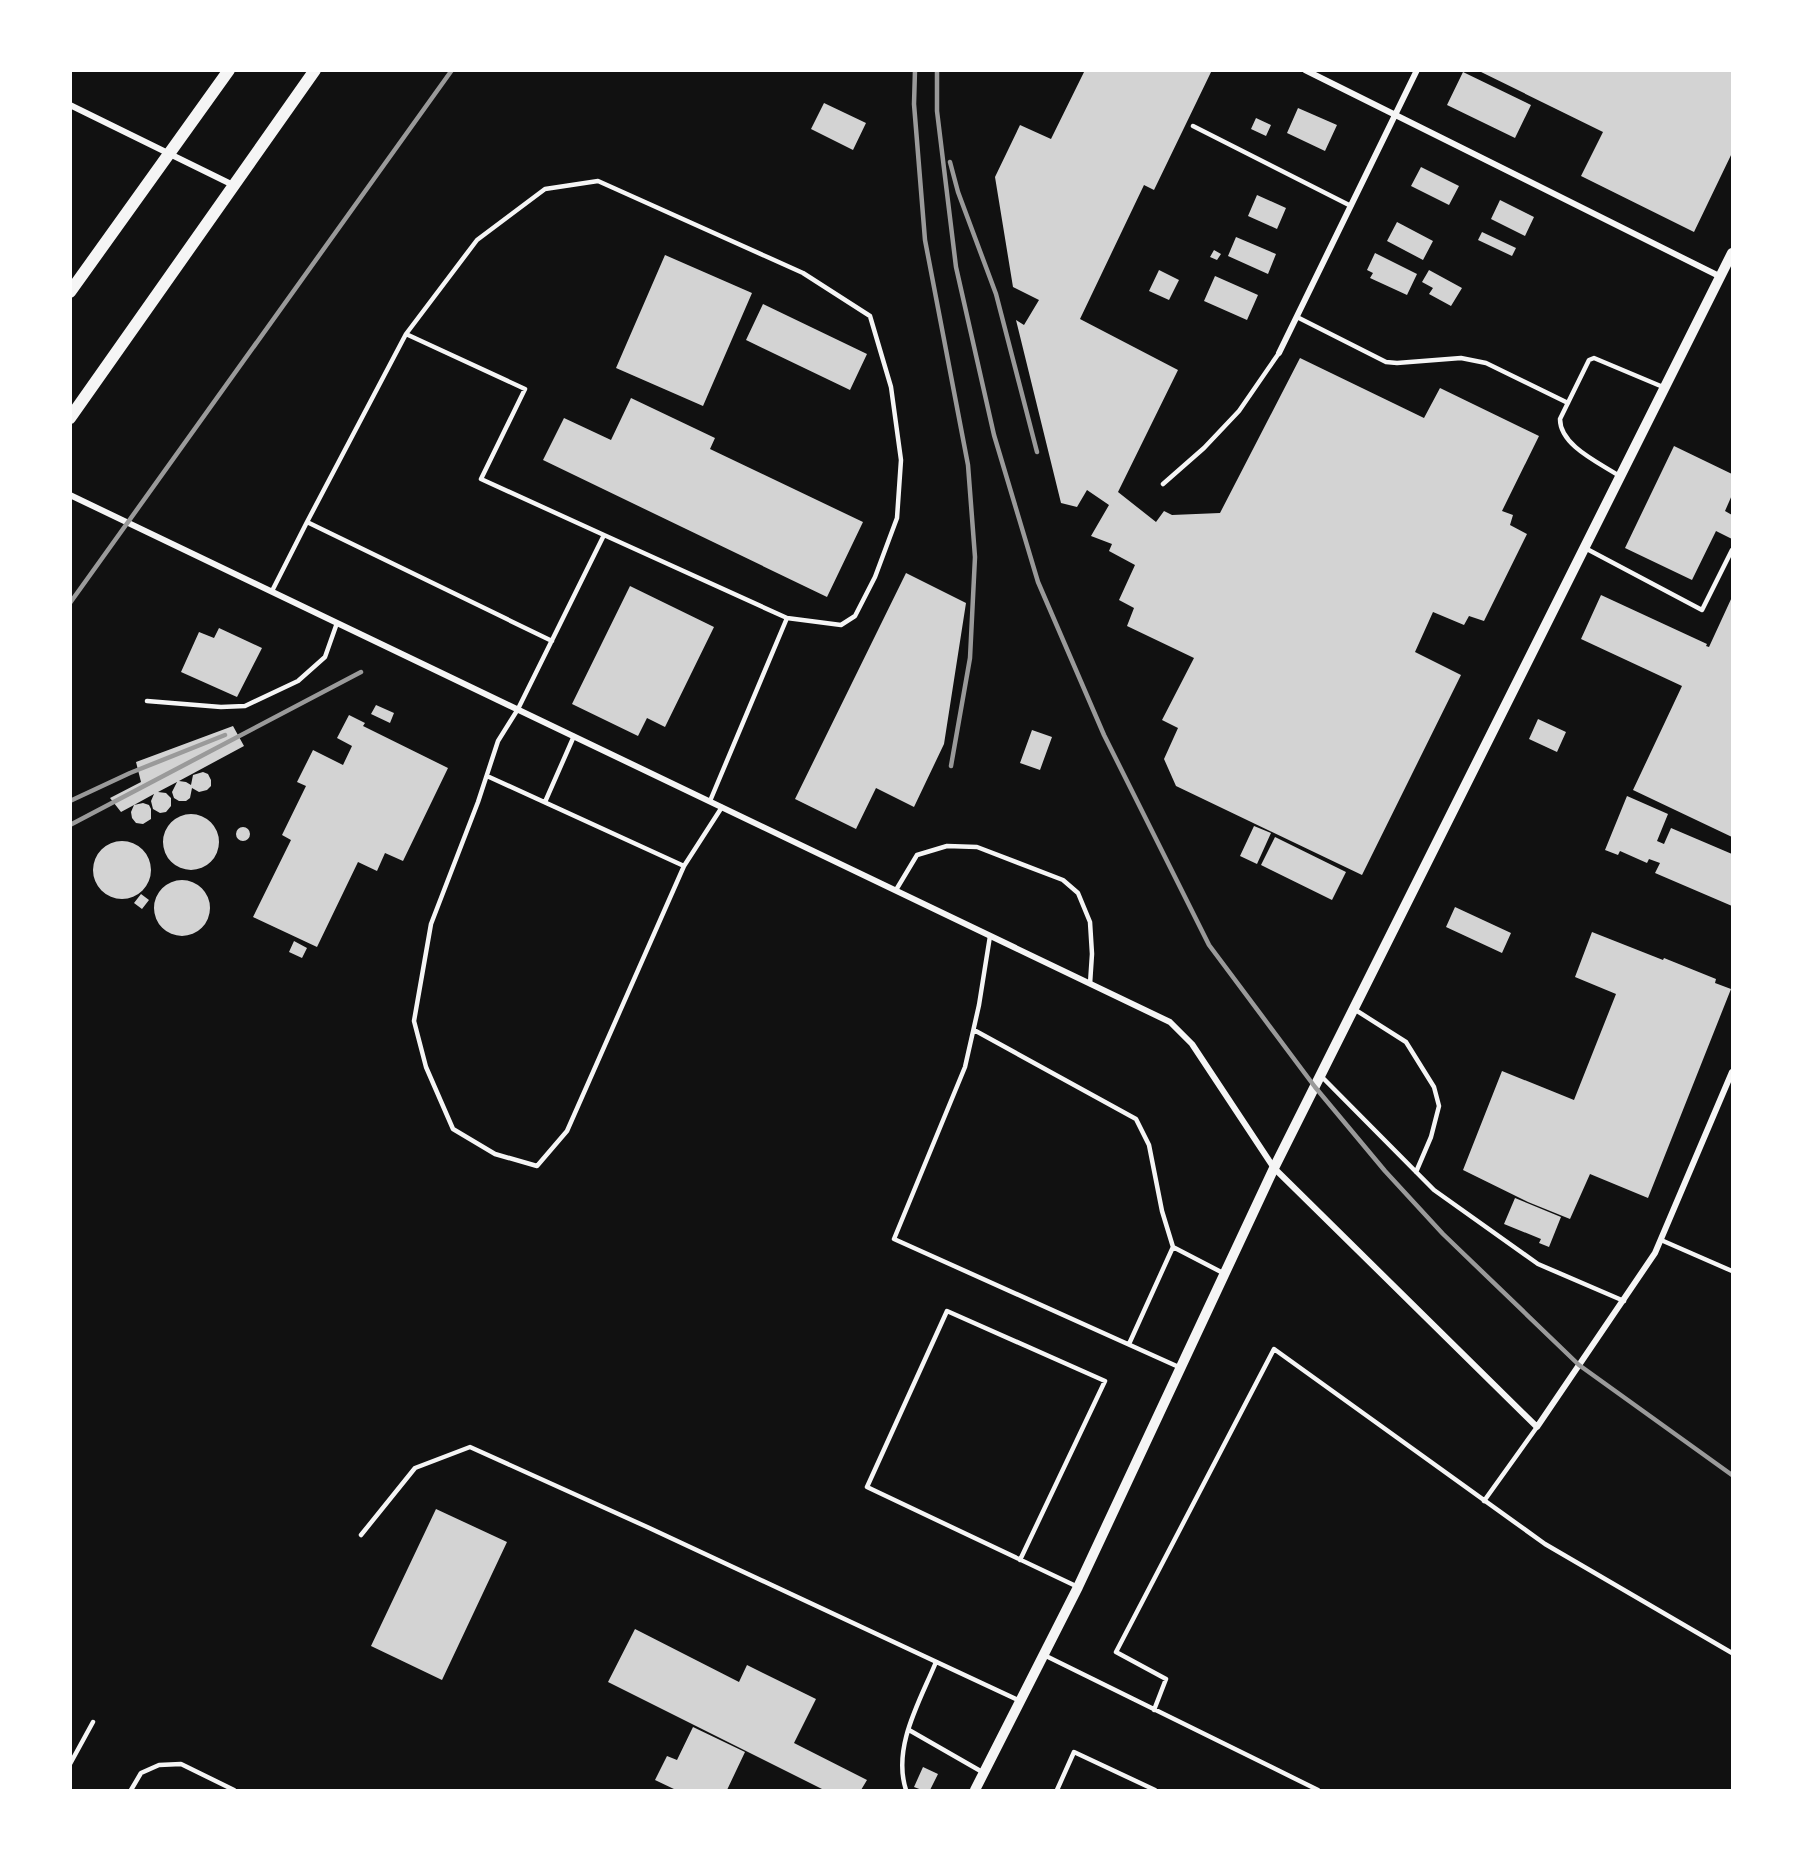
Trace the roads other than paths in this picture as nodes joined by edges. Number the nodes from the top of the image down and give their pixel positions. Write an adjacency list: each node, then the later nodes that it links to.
1 (229, 70): 8 (main road)
2 (315, 70): 9 (main road)
3 (1305, 70): 6 (street)
4 (1417, 70): 6 (street)
5 (70, 105): 8 (street)
6 (1395, 114): 10 (street); 12 (street)
7 (1193, 126): 10 (lane)
8 (170, 154): 9 (street); 13 (main road)
9 (233, 185): 19 (main road)
10 (1351, 206): 14 (street)
11 (1732, 253): 12 (street)
12 (1721, 277): 17 (street)
13 (70, 292)
14 (1297, 317): 16 (street); 18 (lane)
15 (406, 334): 23 (lane); 24 (lane); 28 (lane)
16 (1279, 353): 21 (lane)
17 (1665, 388): 18 (lane); 20 (street)
18 (1568, 403): 20 (lane)
19 (70, 418)
20 (1621, 477): 25 (street)
21 (1163, 484)
22 (70, 495): 27 (street)
23 (307, 522): 27 (lane); 30 (lane)
24 (604, 536): 28 (lane); 30 (lane)
25 (1585, 548): 26 (lane); 42 (street)
26 (1732, 550)
27 (272, 591): 29 (street)
28 (787, 618): 35 (lane)
29 (338, 622): 31 (lane); 32 (street)
30 (552, 640): 32 (lane)
31 (147, 701)
32 (518, 709): 33 (street); 34 (lane)
33 (574, 736): 35 (street); 36 (lane)
34 (487, 776): 36 (lane); 38 (lane)
35 (710, 801): 37 (street)
36 (545, 802): 38 (lane)
37 (722, 807): 38 (lane); 39 (street)
38 (684, 866)
39 (896, 890): 40 (street); 41 (lane)
40 (990, 936): 41 (street); 43 (lane)
41 (1090, 984): 46 (street)
42 (1354, 1009): 45 (street); 47 (lane)
43 (974, 1030): 49 (lane); 53 (lane)
44 (1732, 1072): 48 (street)
45 (1321, 1076): 46 (street); 47 (lane)
46 (1274, 1168): 51 (street); 55 (street)
47 (1416, 1172): 52 (lane)
48 (1661, 1240): 50 (lane); 52 (street)
49 (1173, 1247): 51 (lane); 53 (lane)
50 (1732, 1271)
51 (1225, 1274): 54 (street)
52 (1624, 1300): 55 (street)
53 (1129, 1344): 54 (lane)
54 (1181, 1368): 59 (street)
55 (1537, 1427): 56 (lane)
56 (1484, 1501): 60 (lane); 64 (lane)
57 (361, 1535): 62 (lane)
58 (1020, 1560): 58 (lane); 59 (lane)
59 (1078, 1587): 61 (street)
60 (1732, 1653)
61 (1044, 1655): 63 (street); 64 (lane)
62 (936, 1662): 63 (lane); 66 (lane)
63 (1021, 1701): 68 (street)
64 (1154, 1710): 75 (lane)
65 (93, 1722): 67 (lane)
66 (909, 1730): 68 (lane); 71 (lane)
67 (70, 1764)
68 (984, 1773): 72 (street)
69 (131, 1791): 70 (lane)
70 (234, 1791)
71 (906, 1791)
72 (975, 1791)
73 (1057, 1791): 74 (lane)
74 (1155, 1791)
75 (1318, 1791)

